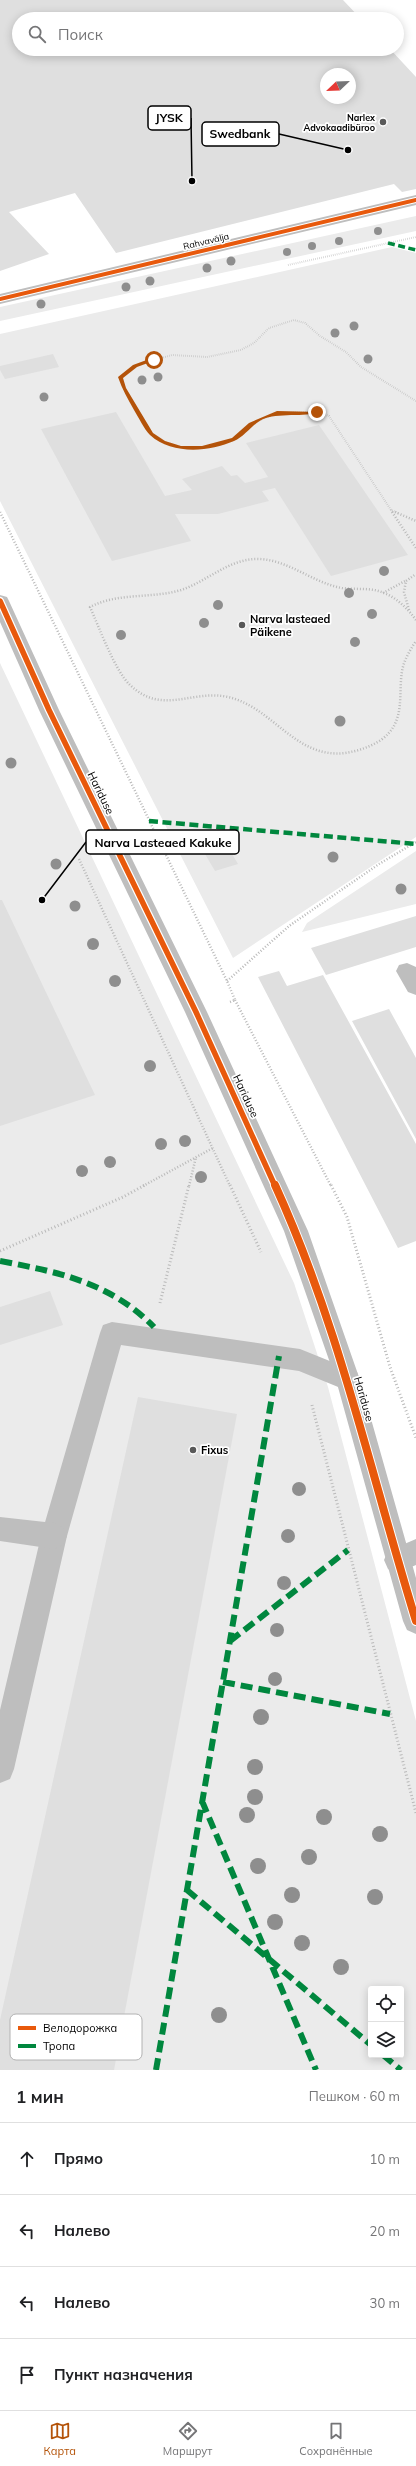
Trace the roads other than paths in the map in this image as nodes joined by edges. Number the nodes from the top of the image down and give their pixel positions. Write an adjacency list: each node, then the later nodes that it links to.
1 (416, 200): 2 (street, Rahvavälja)
2 (0, 299)
3 (0, 601): 4 (street, Hariduse)
4 (348, 1380): 6 (street); 7 (street, Hariduse)
5 (0, 1529): 6 (street)
6 (54, 1536): 9 (street)
7 (406, 1556): 8 (street, Hariduse)
8 (416, 1621)
9 (0, 1770)

